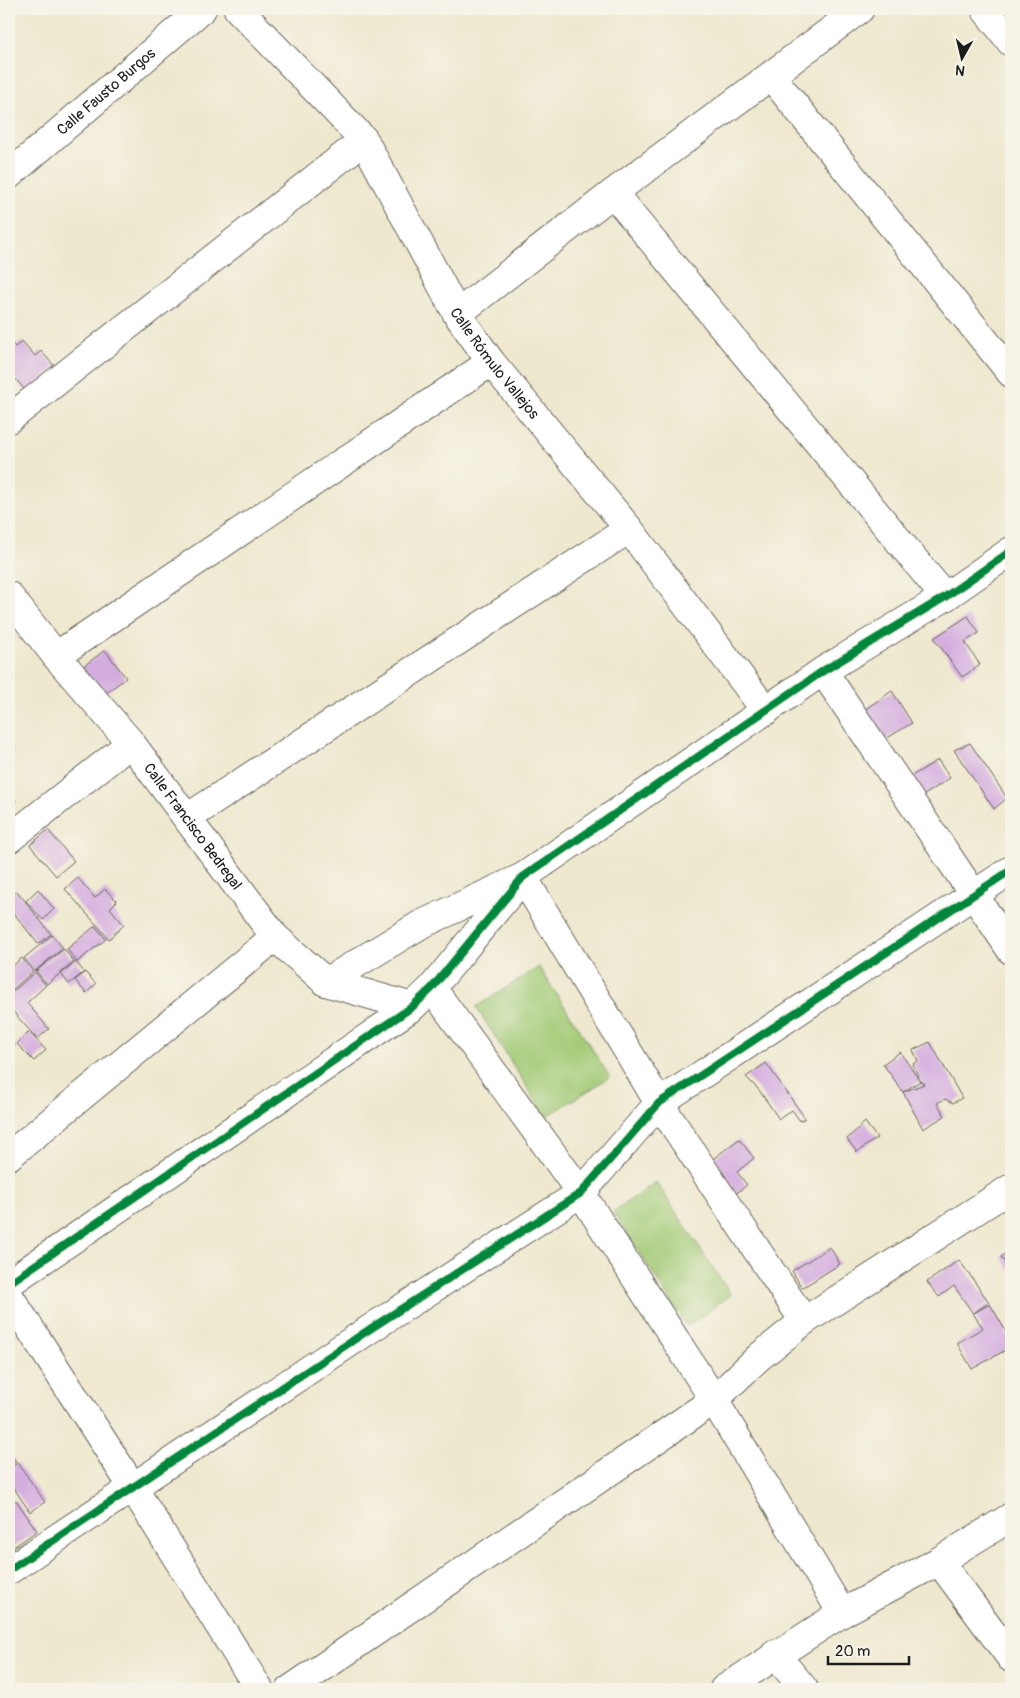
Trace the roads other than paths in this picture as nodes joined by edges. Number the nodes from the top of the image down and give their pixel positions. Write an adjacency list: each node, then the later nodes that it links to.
1 (202, 9): 8 (street, Calle Fausto Burgos)
2 (238, 9): 7 (street, Calle Rómulo Vallejos)
3 (860, 9): 6 (street)
4 (985, 9): 5 (street)
5 (1011, 42)
6 (771, 76): 9 (street); 12 (street)
7 (364, 140): 10 (street, Calle Rómulo Vallejos); 13 (street)
8 (9, 175)
9 (613, 193): 10 (street); 17 (street)
10 (457, 314): 11 (street, Calle Rómulo Vallejos)
11 (491, 362): 14 (street, Calle Rómulo Vallejos); 18 (street)
12 (1011, 373)
13 (9, 419)
14 (629, 529): 20 (street, Calle Rómulo Vallejos); 22 (street)
15 (1011, 552): 17 (street)
16 (9, 596): 18 (street, Calle Francisco Bedregal)
17 (945, 597): 19 (street)
18 (56, 656): 21 (street, Calle Francisco Bedregal)
19 (823, 671): 20 (street); 26 (street)
20 (766, 710): 25 (street)
21 (131, 744): 22 (street, Calle Francisco Bedregal); 23 (street)
22 (187, 818): 27 (street, Calle Francisco Bedregal)
23 (9, 839)
24 (1011, 870): 26 (street)
25 (522, 877): 29 (street); 30 (street); 32 (street)
26 (973, 895): 28 (street); 32 (street)
27 (275, 937): 29 (street, Calle Francisco Bedregal); 33 (street)
28 (1011, 950)
29 (326, 982): 31 (street, Calle Francisco Bedregal)
30 (432, 988): 31 (street); 35 (street)
31 (412, 1007): 36 (street)
32 (659, 1103): 35 (street); 38 (street)
33 (9, 1156)
34 (1011, 1188): 38 (street)
35 (581, 1193): 39 (street); 40 (street)
36 (9, 1283)
37 (9, 1296): 40 (street)
38 (804, 1321): 39 (street)
39 (714, 1400): 44 (street); 48 (street)
40 (132, 1486): 43 (street); 47 (street)
41 (1011, 1517): 42 (street)
42 (939, 1561): 44 (street); 46 (street)
43 (9, 1570)
44 (842, 1612): 45 (street)
45 (776, 1654): 49 (street); 50 (street)
46 (1011, 1658)
47 (259, 1689)
48 (290, 1689)
49 (724, 1689)
50 (804, 1689)

